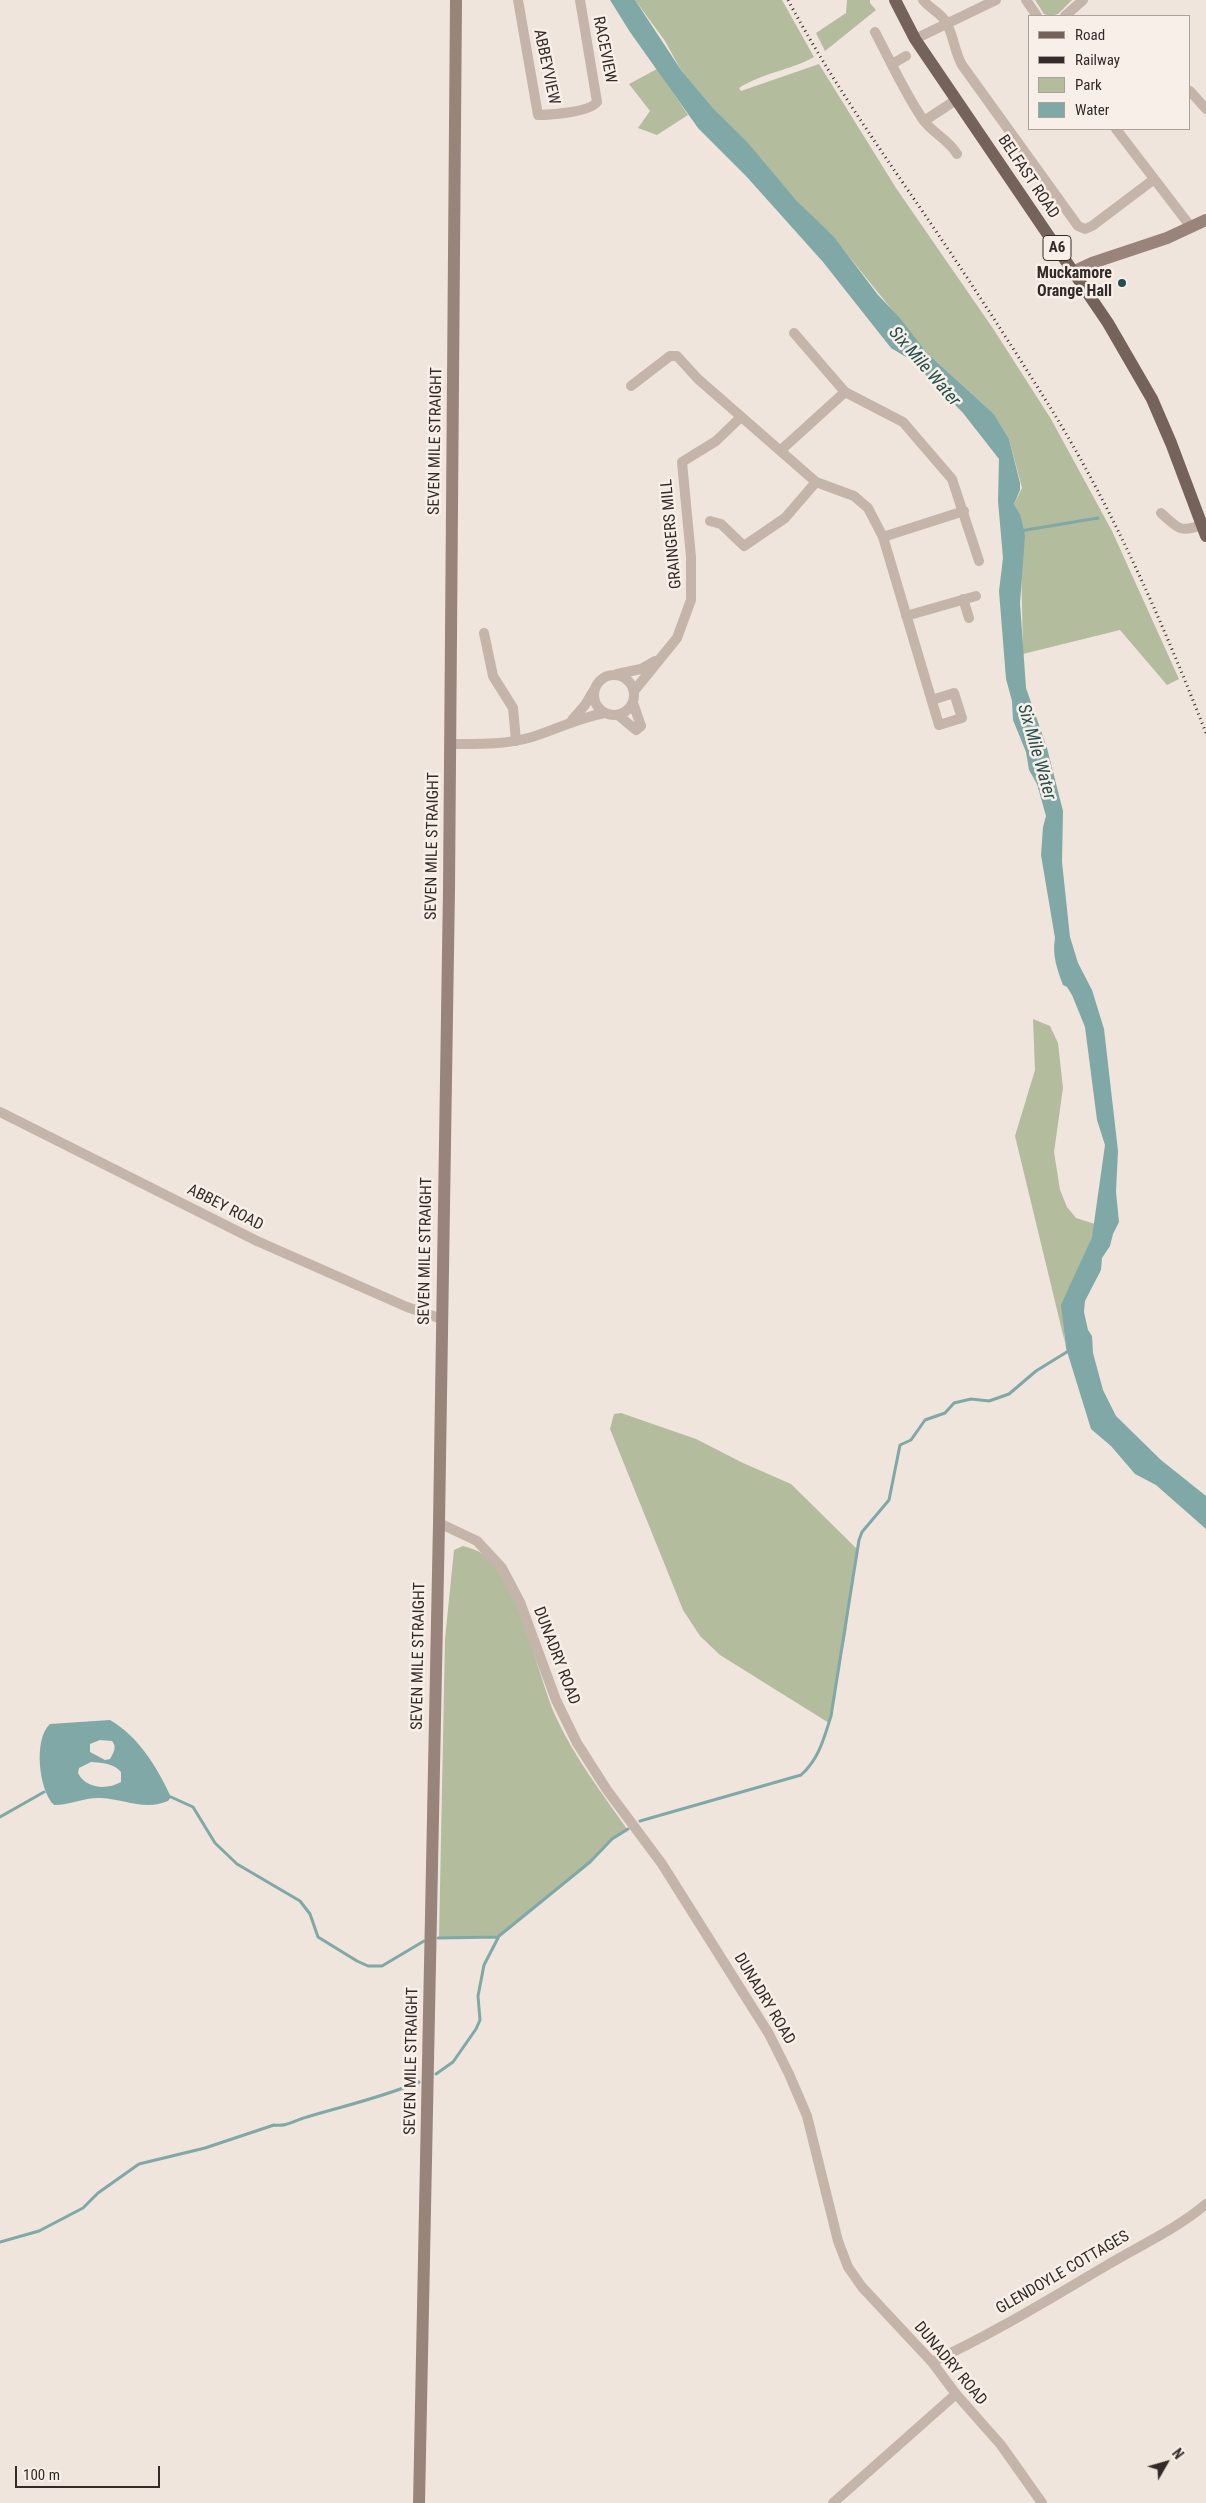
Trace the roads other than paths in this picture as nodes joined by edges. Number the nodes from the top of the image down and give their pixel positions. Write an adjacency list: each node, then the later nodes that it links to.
1 (456, 0): 54 (main road, SEVEN MILE STRAIGHT)
2 (518, 0): 18 (street, ABBEYVIEW)
3 (580, 0): 18 (street, RACEVIEW)
4 (895, 0): 13 (main road, BELFAST ROAD / A6)
5 (923, 0): 11 (street)
6 (996, 0): 11 (street)
7 (1026, 0): 9 (street)
8 (1083, 0): 10 (street)
9 (1036, 15)
10 (1067, 15)
11 (947, 24): 13 (street); 23 (street)
12 (875, 32): 15 (street)
13 (915, 39): 17 (main road, BELFAST ROAD / A6)
14 (906, 56): 15 (street)
15 (892, 64): 20 (street)
16 (1191, 92): 19 (street)
17 (956, 100): 20 (street); 26 (main road, BELFAST ROAD / A6)
18 (596, 105)
19 (1206, 109)
20 (924, 121): 22 (street)
21 (1117, 130): 23 (street)
22 (957, 154)
23 (1153, 180): 25 (street)
24 (1206, 220): 25 (main road)
25 (1191, 227): 26 (main road)
26 (1074, 272): 36 (main road, BELFAST ROAD / A6)
27 (794, 333): 29 (street)
28 (631, 386): 30 (street)
29 (845, 392): 31 (street); 33 (street)
30 (741, 417): 31 (street); 44 (street, GRAINGERS MILL)
31 (781, 450): 32 (street)
32 (816, 482): 35 (street); 37 (street)
33 (964, 512): 37 (street); 38 (street)
34 (1161, 512): 36 (street)
35 (710, 521)
36 (1204, 531)
37 (883, 538): 41 (street)
38 (979, 561)
39 (976, 596): 40 (street)
40 (963, 599): 41 (street); 42 (street)
41 (906, 616): 48 (street)
42 (969, 618)
43 (484, 633): 53 (street)
44 (662, 656): 45 (street, GRAINGERS MILL); 47 (street, GRAINGERS MILL)
45 (617, 674): 46 (street); 47 (street)
46 (594, 690): 50 (street); 52 (street)
47 (634, 691): 49 (street)
48 (932, 700)
49 (632, 704): 51 (street); 51 (street)
50 (605, 713): 51 (street); 52 (street)
51 (618, 715)
52 (572, 721): 53 (street)
53 (516, 741): 54 (street)
54 (450, 744): 56 (main road, SEVEN MILE STRAIGHT)
55 (0, 1112): 56 (street, ABBEY ROAD)
56 (442, 1319): 57 (main road, SEVEN MILE STRAIGHT)
57 (439, 1523): 59 (street, DUNADRY ROAD); 61 (main road, SEVEN MILE STRAIGHT)
58 (1206, 2204): 59 (street, GLENDOYLE COTTAGES)
59 (932, 2362): 60 (street, DUNADRY ROAD)
60 (956, 2394): 62 (street); 63 (street, DUNADRY ROAD)
61 (419, 2503)
62 (833, 2503)
63 (1042, 2503)

